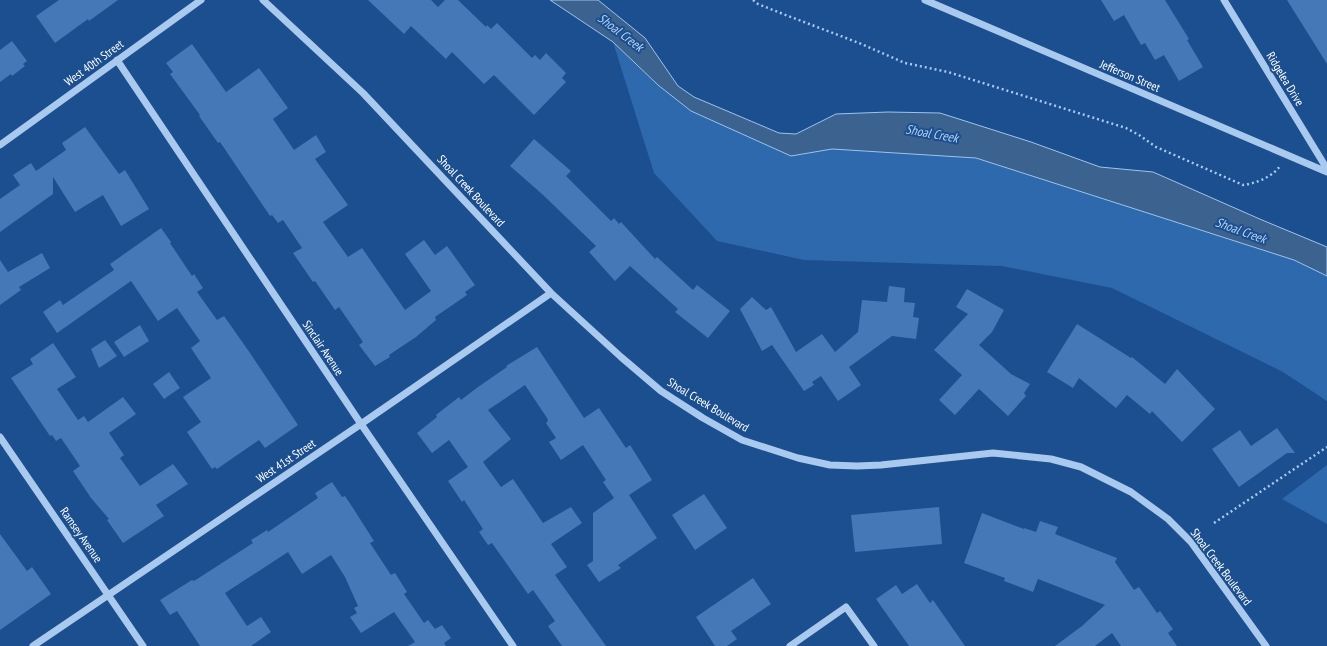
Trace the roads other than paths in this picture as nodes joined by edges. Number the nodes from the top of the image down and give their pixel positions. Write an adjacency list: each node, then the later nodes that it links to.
1 (201, 0): 5 (street, West 40th Street)
2 (263, 0): 9 (street, Shoal Creek Boulevard)
3 (925, 0): 8 (street, Jefferson Street)
4 (1224, 0): 7 (street, Ridgelea Drive)
5 (117, 60): 6 (street, West 40th Street); 10 (street, Sinclair Avenue)
6 (0, 144)
7 (1327, 169)
8 (1327, 172)
9 (551, 293): 10 (street, West 41st Street); 18 (street, Shoal Creek Boulevard)
10 (360, 424): 12 (street, West 41st Street); 15 (street, Sinclair Avenue)
11 (0, 437): 12 (street, Ramsey Avenue)
12 (108, 594): 13 (street, West 41st Street); 14 (street, Ramsey Avenue)
13 (33, 646)
14 (143, 646)
15 (513, 646)
16 (790, 646): 17 (street)
17 (874, 646)
18 (1266, 646)

